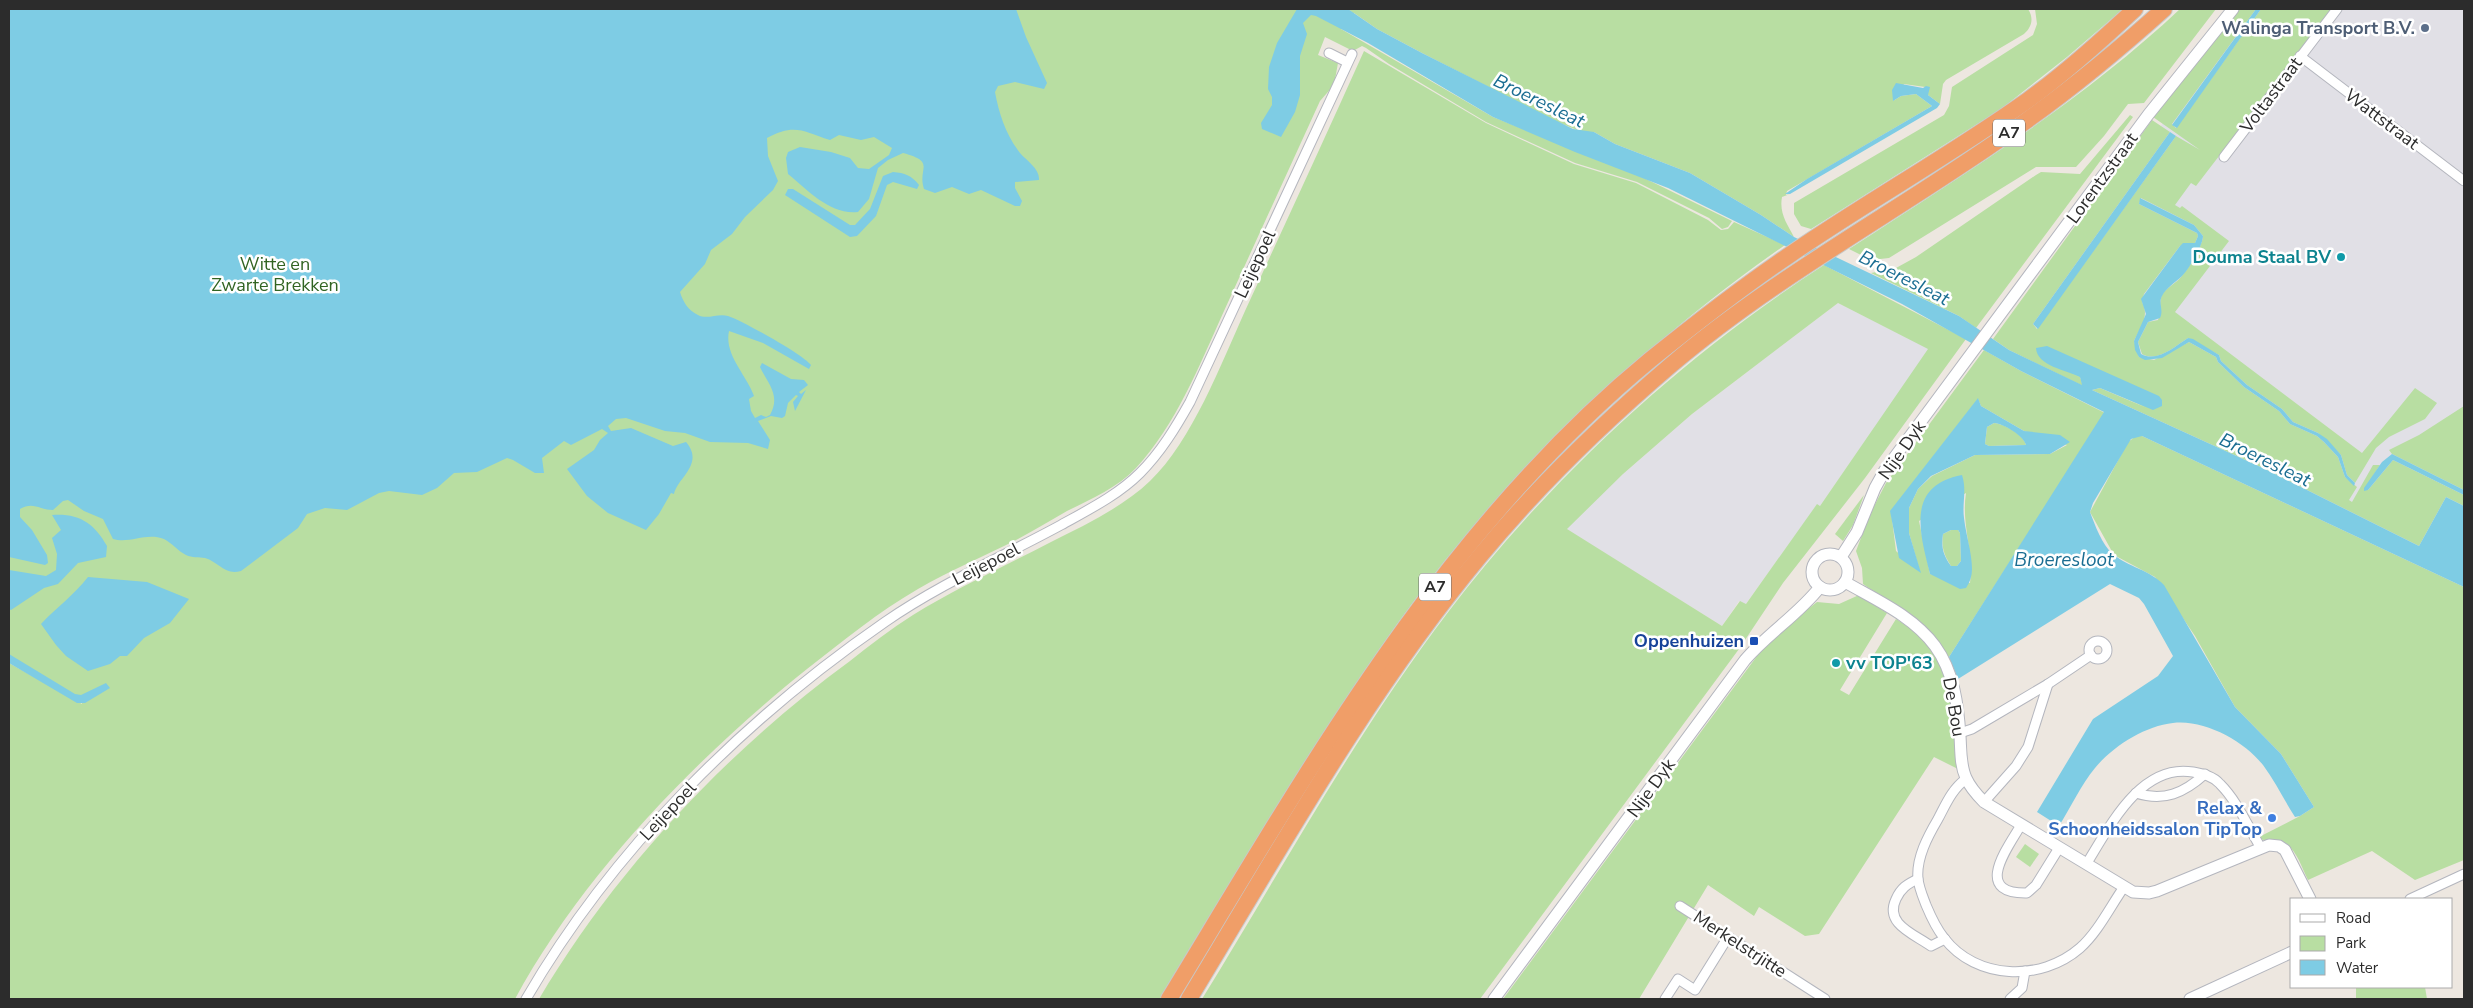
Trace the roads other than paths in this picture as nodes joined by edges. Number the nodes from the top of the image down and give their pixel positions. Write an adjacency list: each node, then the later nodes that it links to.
1 (2135, 9): 35 (highway, A7)
2 (2164, 9): 36 (highway, A7)
3 (2233, 9): 9 (street, Lorentzstraat)
4 (2337, 9): 6 (street, Voltastraat)
5 (1329, 53): 34 (street, Leijepoel)
6 (2300, 56): 7 (street, Voltastraat); 8 (street, Wattstraat)
7 (2224, 158)
8 (2464, 181)
9 (1975, 350): 10 (street, Nije Dyk)
10 (1841, 557): 11 (street); 12 (street)
11 (1845, 582): 12 (street); 15 (street, De Bou)
12 (1820, 587): 37 (street, Nije Dyk)
13 (2091, 655): 14 (street)
14 (2048, 684): 15 (street); 19 (street)
15 (1960, 733): 17 (street, De Bou)
16 (2205, 774): 18 (street); 18 (street); 22 (street)
17 (1966, 779): 19 (street, De Bou); 25 (street)
18 (2136, 794): 23 (street)
19 (1984, 802): 20 (street, De Bou)
20 (2021, 825): 21 (street, De Bou); 21 (street)
21 (2059, 848): 23 (street, De Bou)
22 (2261, 848): 26 (street, De Bou); 27 (street)
23 (2087, 863): 26 (street, De Bou)
24 (2464, 874): 28 (street)
25 (1918, 879): 31 (street); 31 (street)
26 (2124, 887): 33 (street)
27 (2309, 898)
28 (2412, 898)
29 (1680, 906): 30 (street, Merkelstrjitte)
30 (1728, 937): 38 (street); 39 (street, Merkelstrjitte)
31 (1945, 939): 33 (street)
32 (2290, 953): 41 (street)
33 (2025, 971): 40 (street)
34 (526, 999)
35 (1169, 999)
36 (1188, 999)
37 (1494, 999)
38 (1665, 999)
39 (1825, 999)
40 (2010, 999)
41 (2190, 999)

